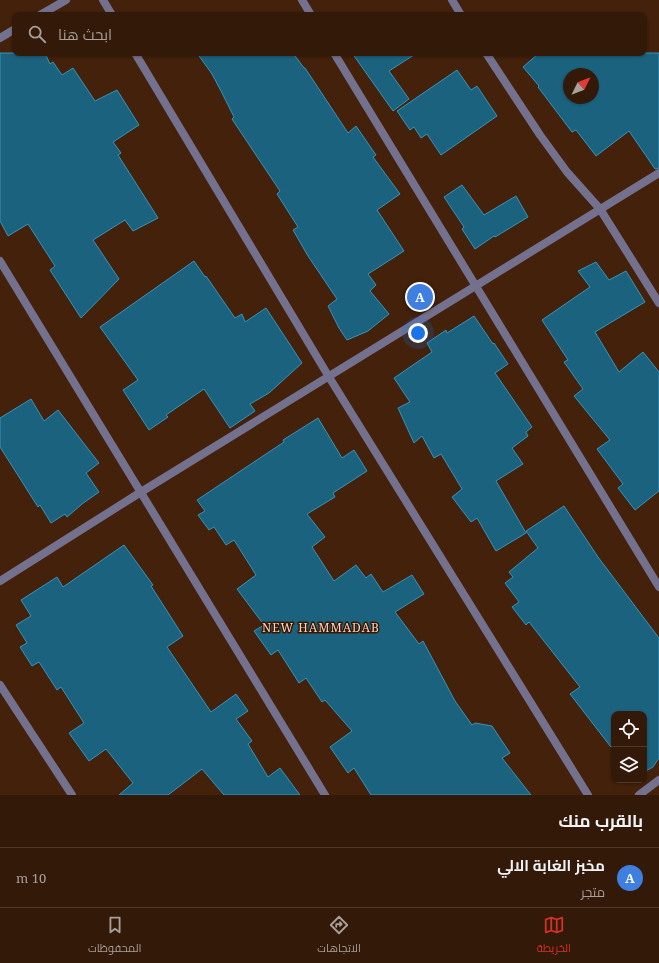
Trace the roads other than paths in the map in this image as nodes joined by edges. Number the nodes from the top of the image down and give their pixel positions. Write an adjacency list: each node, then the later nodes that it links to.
1 (66, 0): 5 (street)
2 (103, 0): 6 (street)
3 (302, 0): 7 (street)
4 (452, 0): 8 (street)
5 (45, 12)
6 (110, 12)
7 (309, 12)
8 (459, 12)
9 (12, 31): 10 (street)
10 (0, 38)
11 (137, 56): 19 (street)
12 (336, 56): 17 (street)
13 (488, 56): 15 (street)
14 (659, 173): 15 (street)
15 (600, 209): 17 (street); 18 (street)
16 (0, 261): 20 (street)
17 (477, 286): 19 (street); 22 (street)
18 (659, 303)
19 (329, 377): 20 (street); 28 (street)
20 (141, 492): 21 (street); 27 (street)
21 (0, 581)
22 (659, 588)
23 (0, 685): 25 (street)
24 (659, 780): 29 (street)
25 (70, 792): 26 (street)
26 (62, 795)
27 (325, 795)
28 (588, 795)
29 (639, 795)

